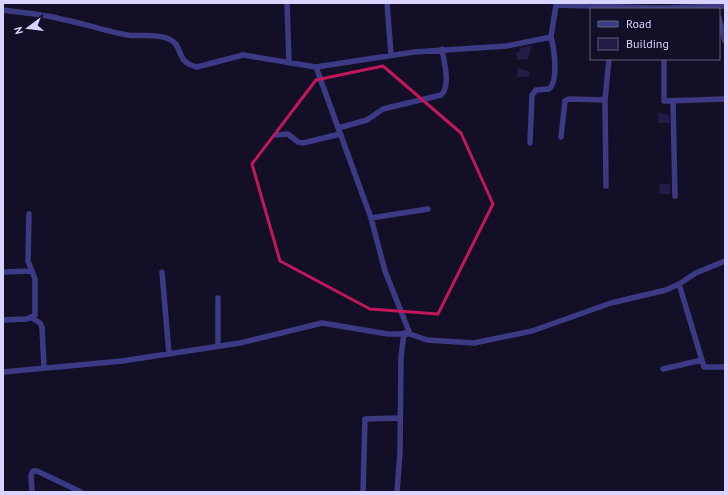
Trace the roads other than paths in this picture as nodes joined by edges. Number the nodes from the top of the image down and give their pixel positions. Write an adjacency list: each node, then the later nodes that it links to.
1 (287, 3): 16 (street)
2 (387, 3): 13 (street)
3 (556, 4): 6 (street); 10 (street)
4 (716, 6): 5 (street); 7 (street)
5 (725, 6)
6 (614, 8): 7 (street)
7 (665, 8)
8 (3, 10): 16 (street)
9 (720, 22): 11 (street)
10 (551, 37): 12 (street); 25 (street)
11 (725, 41)
12 (442, 49): 13 (street); 21 (street)
13 (391, 55): 17 (street)
14 (609, 60): 19 (street)
15 (664, 60): 20 (street)
16 (289, 63): 17 (street)
17 (316, 67): 21 (street)
18 (725, 99): 20 (street)
19 (605, 100): 24 (street); 26 (street)
20 (673, 101): 27 (street)
21 (338, 128): 23 (street)
22 (276, 134): 23 (street)
23 (340, 134): 30 (street)
24 (561, 136)
25 (530, 143)
26 (606, 186)
27 (675, 196)
28 (428, 209): 30 (street)
29 (29, 214): 32 (street)
30 (371, 218): 39 (street)
31 (725, 261): 35 (street)
32 (31, 271): 33 (street); 37 (street)
33 (3, 272)
34 (162, 272): 41 (street)
35 (679, 284): 39 (street); 42 (street)
36 (218, 298): 40 (street)
37 (32, 318): 38 (street); 44 (street)
38 (3, 320)
39 (407, 333): 40 (street); 47 (street)
40 (218, 346): 41 (street)
41 (169, 354): 44 (street)
42 (702, 360): 43 (street); 45 (street)
43 (725, 367)
44 (44, 368): 46 (street)
45 (663, 369)
46 (3, 372)
47 (400, 418): 50 (street); 51 (street)
48 (32, 492): 49 (street)
49 (81, 492)
50 (363, 492)
51 (397, 492)

